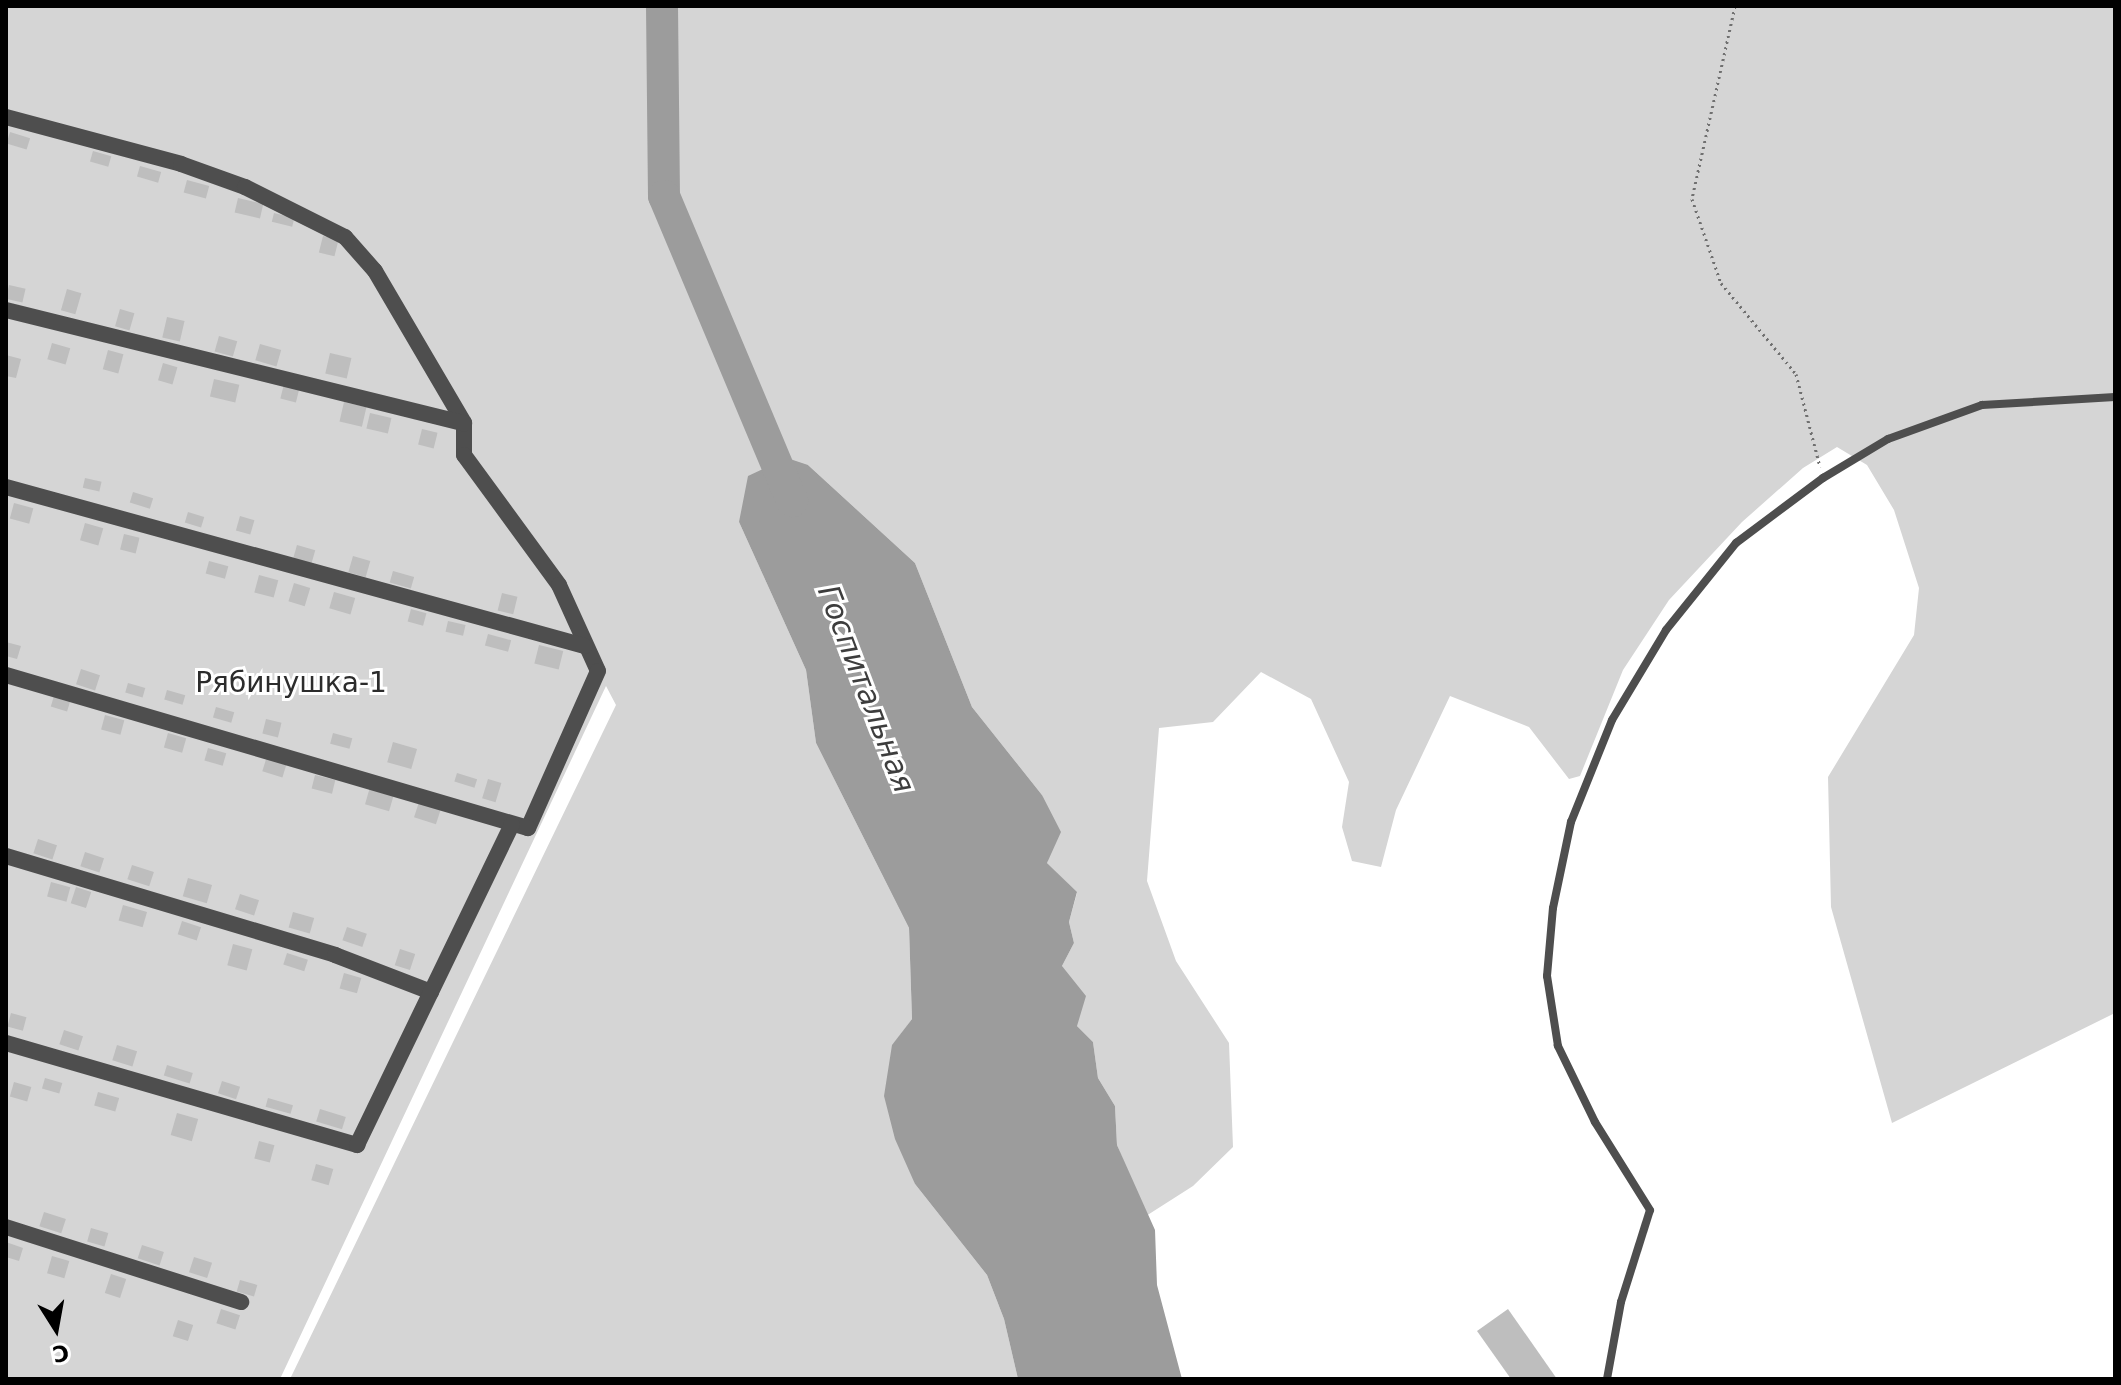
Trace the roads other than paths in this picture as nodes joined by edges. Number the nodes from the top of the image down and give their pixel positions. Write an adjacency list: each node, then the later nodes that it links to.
1 (6, 117): 4 (street)
2 (6, 310): 4 (street)
3 (2115, 397): 14 (lane)
4 (464, 423): 6 (street)
5 (6, 487): 6 (street)
6 (585, 646): 8 (street)
7 (6, 675): 8 (street)
8 (512, 824): 10 (street)
9 (6, 856): 10 (street)
10 (431, 992): 11 (street)
11 (6, 1043)
12 (6, 1227): 13 (street)
13 (241, 1302)
14 (1607, 1379)

